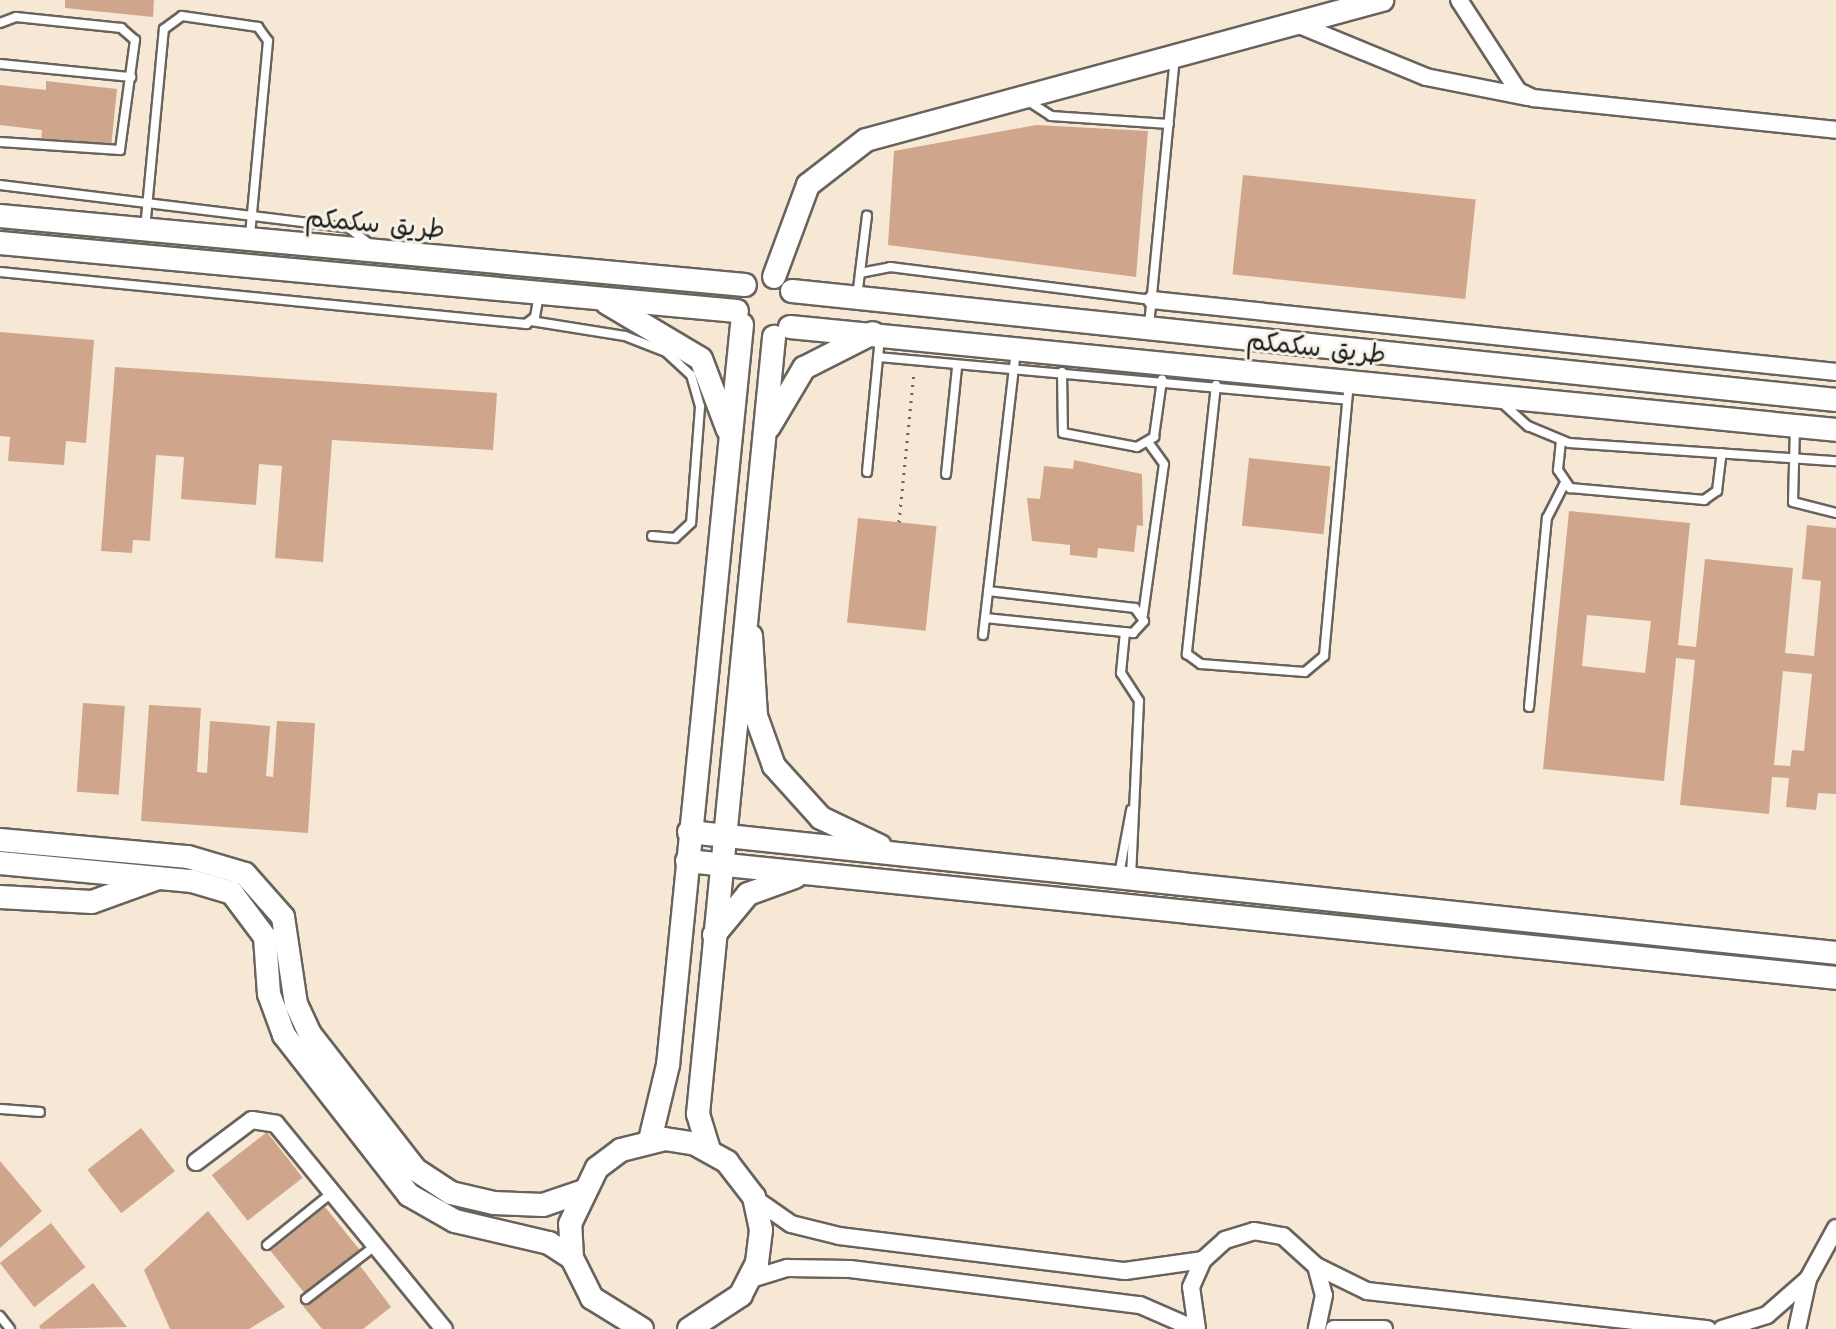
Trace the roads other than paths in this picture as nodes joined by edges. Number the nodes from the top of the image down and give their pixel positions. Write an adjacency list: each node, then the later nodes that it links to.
1 (1382, 0): 4 (street)
2 (1459, 0): 8 (street)
3 (0, 23): 7 (lane)
4 (1297, 24): 5 (street); 8 (street)
5 (1176, 56): 9 (street); 10 (lane)
6 (0, 64): 7 (lane)
7 (131, 77): 12 (lane)
8 (1533, 98): 11 (street)
9 (1028, 101): 10 (lane); 22 (street)
10 (1169, 124): 27 (lane)
11 (1836, 130)
12 (0, 142)
13 (0, 185): 14 (lane)
14 (148, 204): 17 (lane); 17 (lane); 18 (lane)
15 (0, 216): 18 (street, طريق سكمكم)
16 (867, 216): 21 (lane)
17 (251, 230): 18 (street, طريق سكمكم); 23 (street, طريق سكمكم)
18 (145, 231)
19 (0, 243): 24 (street, طريق سكمكم)
20 (0, 272): 29 (lane)
21 (860, 273): 25 (lane); 27 (lane)
22 (783, 284): 23 (street); 25 (street, طريق سكمكم); 31 (street)
23 (745, 285): 28 (street)
24 (539, 294): 26 (street, طريق سكمكم); 29 (lane)
25 (856, 298): 30 (street, طريق سكمكم)
26 (599, 299): 28 (street, طريق سكمكم); 46 (street)
27 (1152, 300): 30 (lane); 38 (street)
28 (739, 318): 31 (street, طريق سكمكم); 46 (street)
29 (531, 321): 57 (lane)
30 (1149, 331): 43 (street, طريق سكمكم)
31 (782, 332): 32 (street, طريق سكمكم); 48 (street)
32 (877, 333): 33 (street, طريق سكمكم); 34 (lane); 48 (street)
33 (1017, 347): 36 (lane); 41 (street, طريق سكمكم)
34 (878, 357): 35 (lane); 53 (lane)
35 (957, 367): 36 (lane); 54 (lane)
36 (1014, 370): 37 (lane); 58 (lane)
37 (1062, 372): 39 (lane); 49 (lane)
38 (1836, 372)
39 (1162, 380): 40 (lane); 49 (lane)
40 (1216, 385): 41 (lane); 41 (lane)
41 (1348, 390): 42 (street, طريق سكمكم)
42 (1497, 398): 44 (street, طريق سكمكم); 47 (lane)
43 (1836, 400)
44 (1795, 425): 45 (street, طريق سكمكم); 51 (lane)
45 (1836, 430)
46 (731, 438): 65 (street)
47 (1561, 441): 50 (lane); 55 (lane)
48 (762, 442): 61 (street)
49 (1149, 443): 59 (lane)
50 (1722, 453): 51 (lane); 55 (lane)
51 (1793, 457): 52 (lane); 56 (lane)
52 (1836, 461)
53 (867, 472)
54 (946, 474)
55 (1564, 484): 64 (lane)
56 (1836, 513)
57 (652, 536)
58 (988, 591): 59 (lane); 60 (lane)
59 (1143, 615): 62 (lane)
60 (985, 618): 62 (lane); 63 (lane)
61 (744, 619): 66 (street); 68 (street)
62 (1125, 632): 74 (lane)
63 (983, 635)
64 (1529, 707)
65 (689, 832): 66 (street); 69 (street)
66 (722, 836): 68 (street); 71 (street)
67 (0, 840): 85 (street)
68 (907, 857): 74 (street)
69 (687, 861): 71 (street); 81 (street)
70 (0, 863): 73 (street)
71 (720, 865): 72 (street); 76 (street)
72 (812, 874): 76 (street); 78 (street)
73 (158, 878): 75 (street); 90 (street)
74 (1124, 882): 77 (street)
75 (0, 897)
76 (714, 935): 82 (street)
77 (1836, 953)
78 (1836, 978)
79 (0, 1109): 80 (lane)
80 (40, 1112)
81 (650, 1140): 82 (street); 85 (street)
82 (709, 1150): 86 (street)
83 (196, 1162): 84 (street)
84 (333, 1191): 88 (street); 89 (lane)
85 (580, 1192): 90 (street)
86 (754, 1197): 91 (street); 93 (street)
87 (1836, 1228): 94 (street)
88 (376, 1244): 95 (lane); 99 (street)
89 (267, 1245)
90 (572, 1258): 97 (street)
91 (1203, 1260): 92 (street); 102 (street)
92 (1316, 1266): 103 (street); 106 (street)
93 (751, 1279): 101 (street); 102 (street)
94 (1808, 1279): 107 (street); 108 (street)
95 (306, 1299)
96 (0, 1316): 98 (lane)
97 (613, 1321): 100 (street)
98 (10, 1329)
99 (444, 1329)
100 (642, 1329)
101 (692, 1329)
102 (1196, 1329)
103 (1317, 1329)
104 (1334, 1329): 105 (street)
105 (1384, 1329)
106 (1708, 1329)
107 (1722, 1329)
108 (1797, 1329)

